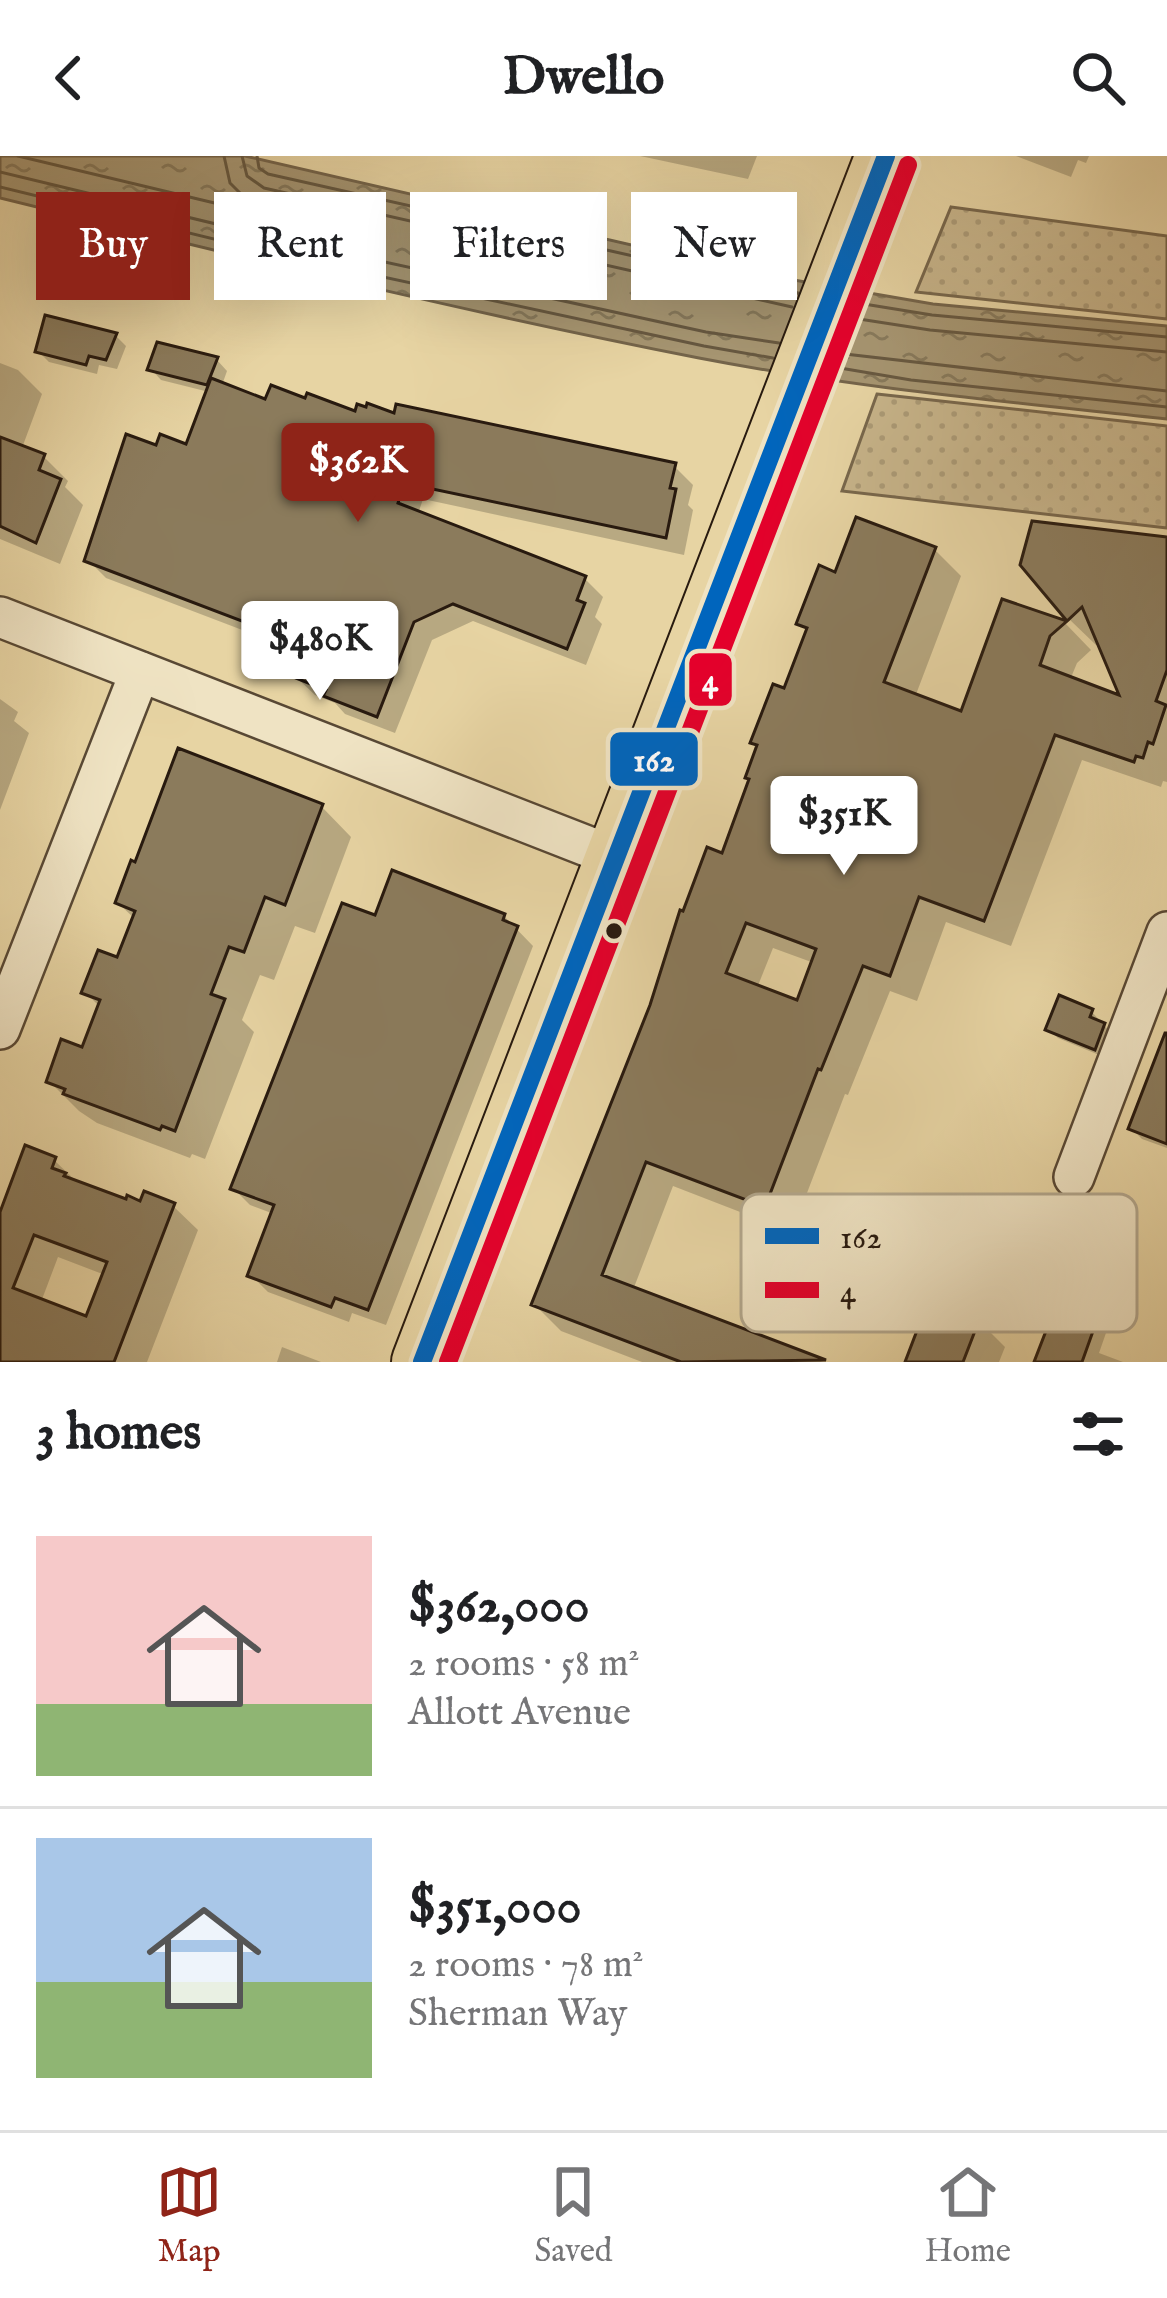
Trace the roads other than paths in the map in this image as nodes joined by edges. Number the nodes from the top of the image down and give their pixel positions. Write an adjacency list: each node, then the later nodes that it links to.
1 (886, 156): 4 (main road)
2 (0, 617): 3 (street)
3 (140, 672): 4 (street); 6 (street)
4 (615, 857): 8 (main road)
5 (1165, 945): 7 (street)
6 (0, 1029)
7 (1074, 1177)
8 (422, 1362)

